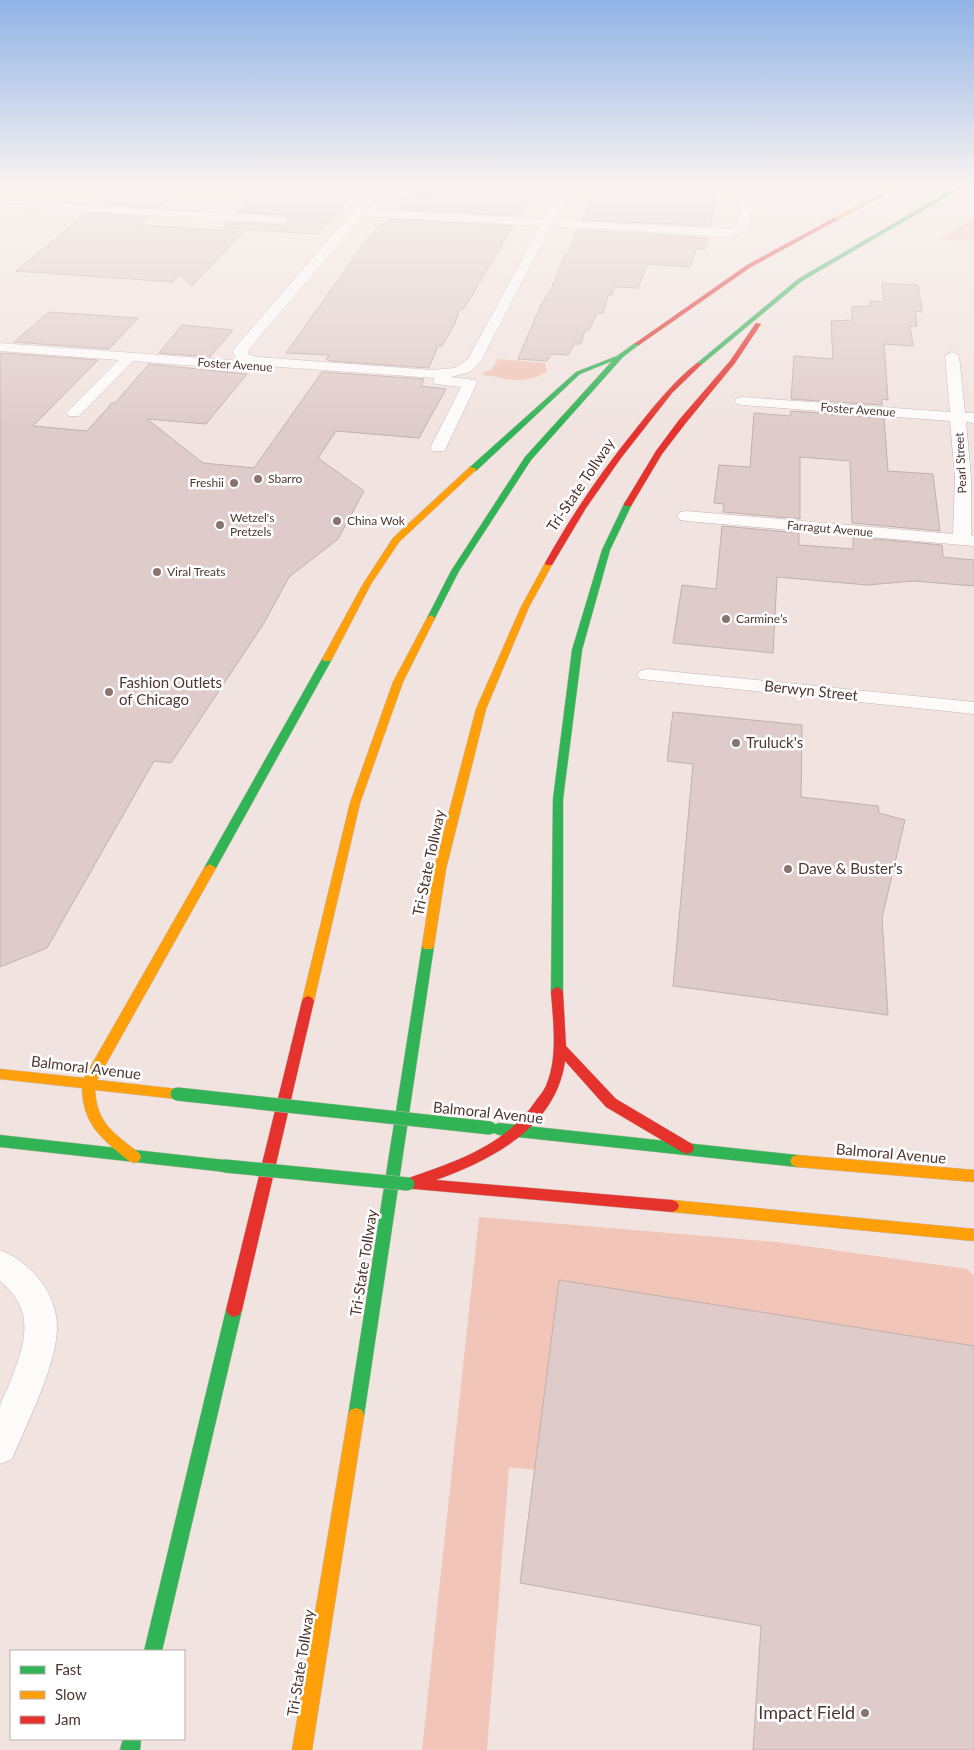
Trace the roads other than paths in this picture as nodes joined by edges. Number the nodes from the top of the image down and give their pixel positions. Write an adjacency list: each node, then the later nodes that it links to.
1 (313, 266): 2 (street, Foster Avenue)
2 (524, 266)
3 (750, 266): 8 (main road)
4 (825, 266): 5 (main road, Tri-State Tollway)
5 (771, 304): 20 (main road); 33 (main road, Tri-State Tollway)
6 (0, 347): 10 (street, Foster Avenue)
7 (221, 356): 11 (street)
8 (621, 356): 22 (main road); 32 (main road)
9 (952, 356): 14 (street, Pearl Street)
10 (130, 357): 11 (street, Foster Avenue); 13 (street)
11 (198, 362): 15 (street, Foster Avenue)
12 (742, 401): 14 (street, Foster Avenue)
13 (74, 413)
14 (966, 418): 17 (street, Pearl Street)
15 (438, 448)
16 (686, 516): 17 (street, Farragut Avenue)
17 (968, 541)
18 (647, 675): 19 (street, Berwyn Street)
19 (974, 708)
20 (560, 1048): 23 (main road); 25 (main road)
21 (0, 1074): 22 (main road, Balmoral Avenue)
22 (88, 1083): 23 (main road, Balmoral Avenue, bridge); 26 (main road)
23 (518, 1132): 25 (main road, Balmoral Avenue); 28 (main road)
24 (0, 1141): 26 (main road)
25 (687, 1148): 27 (main road, Balmoral Avenue)
26 (134, 1157): 28 (main road, bridge)
27 (974, 1176)
28 (408, 1184): 29 (main road)
29 (974, 1236)
30 (0, 1264): 31 (street)
31 (0, 1447)
32 (153, 1650)
33 (302, 1750)

